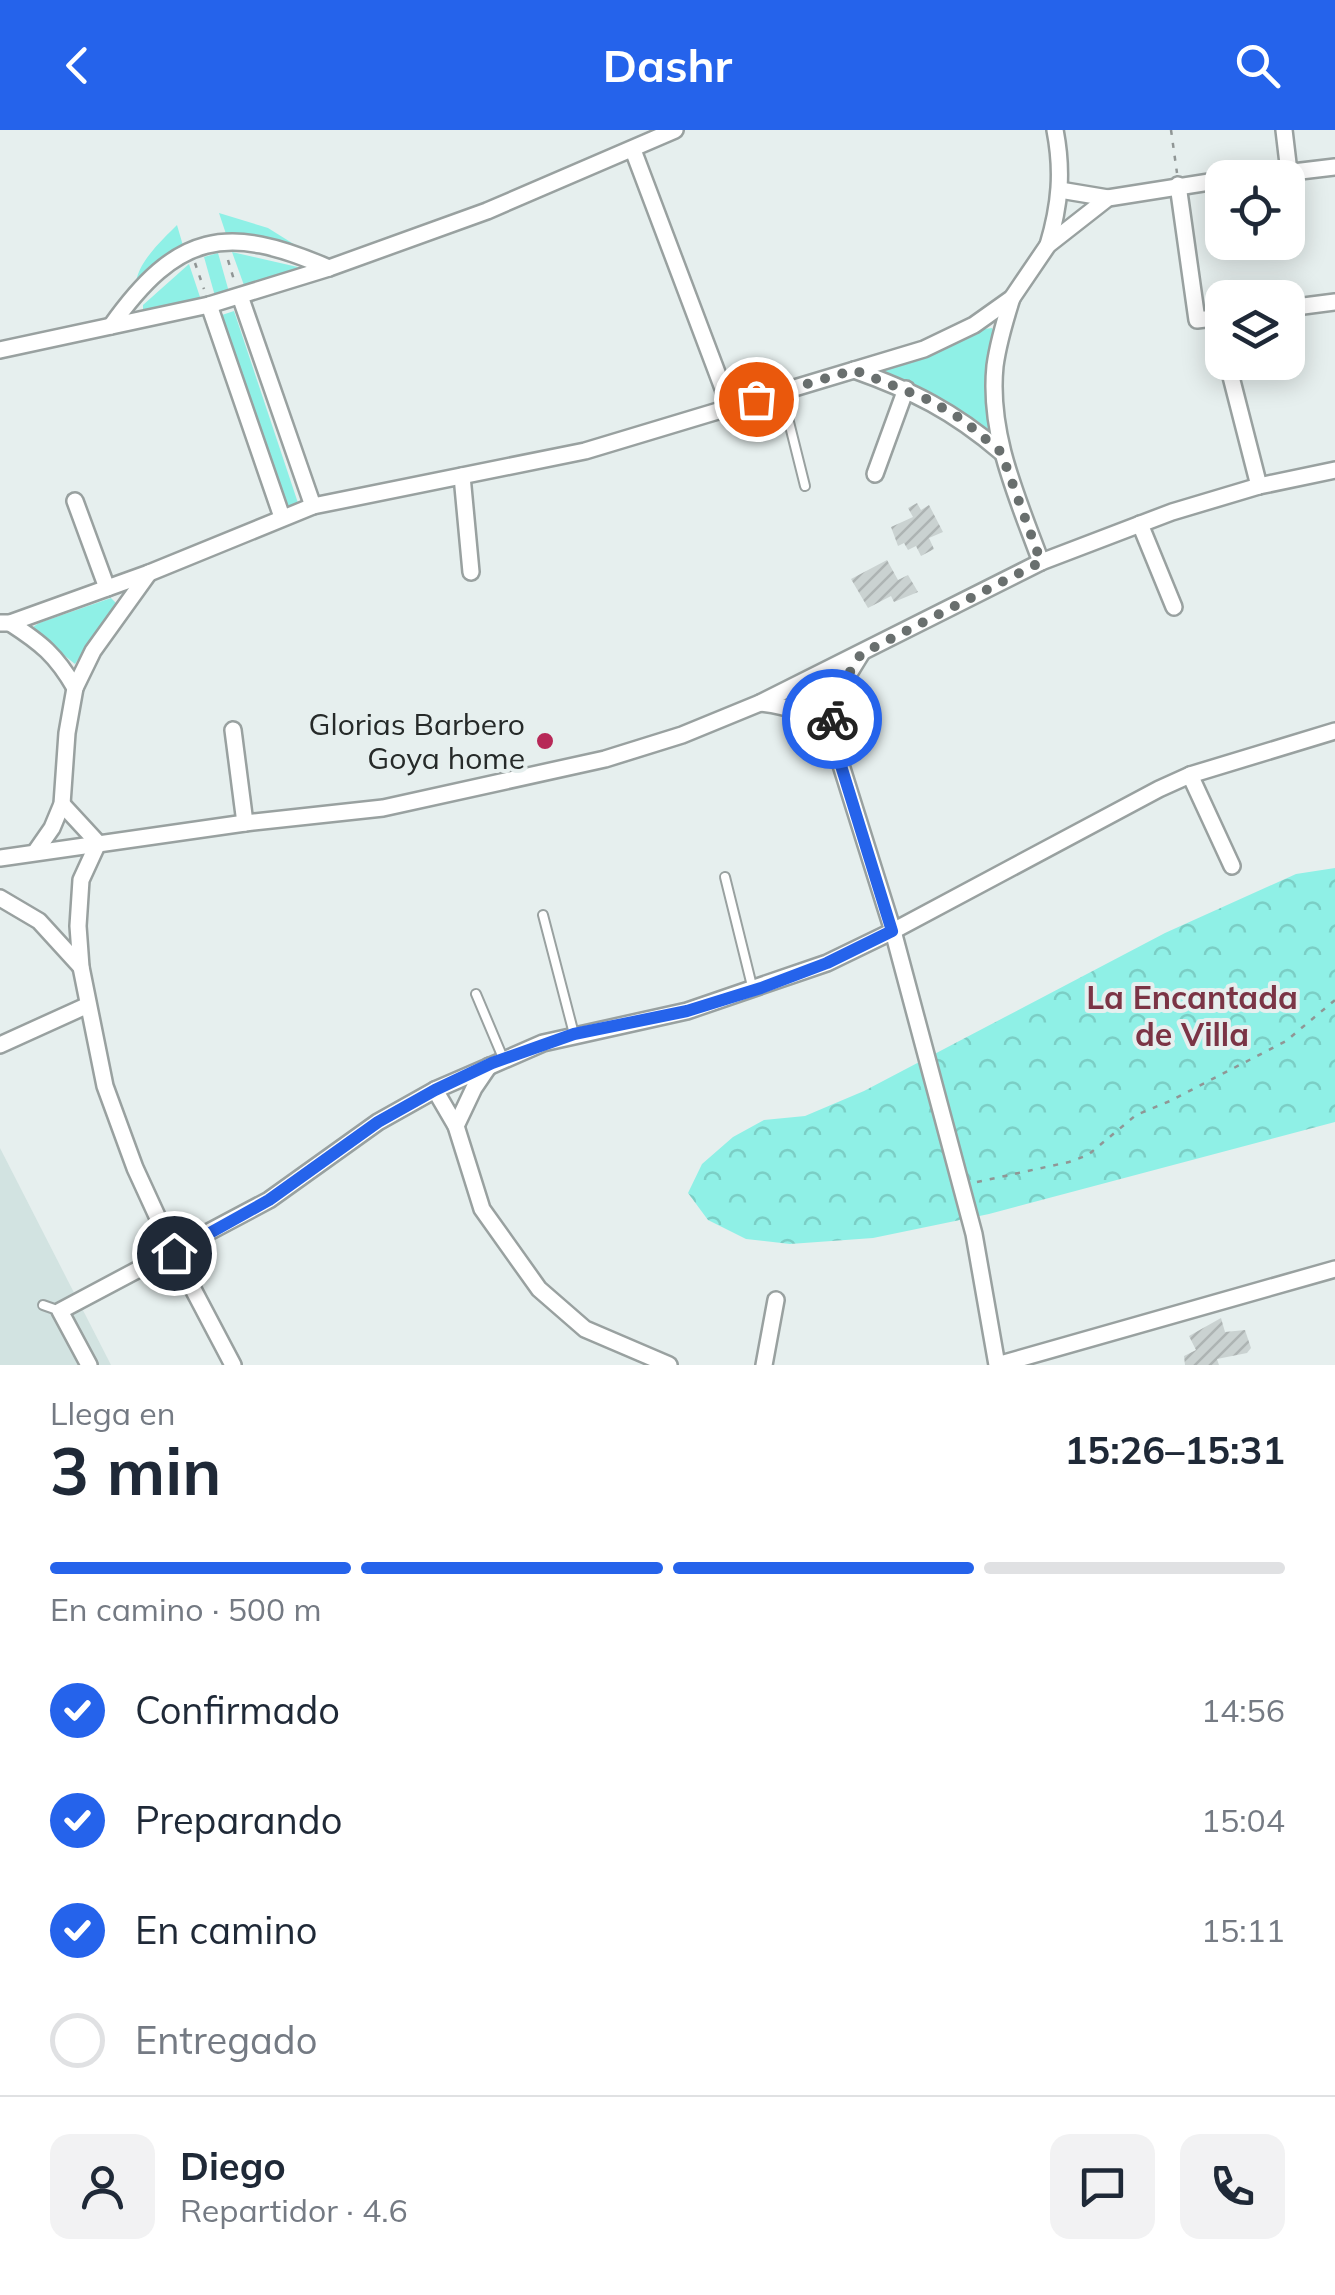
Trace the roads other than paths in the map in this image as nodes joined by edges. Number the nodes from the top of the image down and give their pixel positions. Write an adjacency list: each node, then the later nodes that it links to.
1 (675, 130): 4 (street)
2 (1054, 130): 10 (street)
3 (1284, 130): 5 (street)
4 (633, 150): 13 (street); 26 (street)
5 (1287, 160)
6 (1335, 166): 7 (street)
7 (1305, 170)
8 (1205, 182): 9 (street)
9 (1178, 184): 11 (street); 19 (street)
10 (1060, 190): 11 (street); 12 (street)
11 (1108, 198): 12 (street)
12 (1048, 245): 15 (street)
13 (329, 268): 14 (street); 20 (street)
14 (240, 296): 17 (street); 34 (street)
15 (1012, 298): 22 (street); 27 (street)
16 (1335, 302): 18 (street)
17 (209, 304): 20 (street); 35 (street)
18 (1305, 306)
19 (1205, 319)
20 (112, 326): 21 (street)
21 (0, 350)
22 (854, 370): 24 (street); 25 (street)
23 (1232, 380): 32 (street)
24 (906, 389): 27 (street); 29 (street)
25 (781, 392): 26 (street); 31 (lane)
26 (730, 407): 30 (street)
27 (1001, 452): 37 (street)
28 (1335, 470): 32 (street)
29 (875, 474)
30 (462, 476): 34 (street); 38 (street)
31 (805, 486)
32 (1259, 486): 36 (street)
33 (74, 500): 40 (street)
34 (313, 506): 35 (street)
35 (282, 517): 39 (street)
36 (1140, 524): 37 (street); 41 (street)
37 (1041, 562): 43 (street)
38 (471, 572)
39 (148, 573): 40 (street); 44 (street)
40 (107, 588): 42 (street)
41 (1174, 607)
42 (5, 623): 44 (street)
43 (861, 654): 45 (street); 47 (street)
44 (74, 688): 50 (street)
45 (760, 702): 47 (street); 51 (street)
46 (232, 730): 51 (street)
47 (830, 730): 59 (street)
48 (1335, 732): 49 (street)
49 (1190, 775): 55 (street); 59 (street)
50 (62, 804): 52 (street); 53 (street)
51 (245, 822): 52 (street)
52 (98, 843): 53 (street); 60 (street)
53 (36, 852): 54 (street)
54 (0, 858)
55 (1232, 866)
56 (725, 877): 61 (lane)
57 (0, 898): 60 (street)
58 (543, 915): 64 (lane)
59 (892, 931): 61 (street); 78 (street)
60 (81, 966): 63 (street)
61 (753, 990): 64 (street)
62 (476, 994): 66 (lane)
63 (88, 1004): 65 (street); 69 (street)
64 (574, 1034): 66 (street)
65 (0, 1045)
66 (497, 1061): 67 (street); 68 (street)
67 (435, 1090): 68 (street); 69 (street)
68 (456, 1126): 76 (street)
69 (174, 1253): 73 (street); 75 (street)
70 (1335, 1269): 78 (street)
71 (776, 1300): 77 (street)
72 (43, 1305): 73 (lane)
73 (67, 1307): 74 (street)
74 (89, 1365)
75 (233, 1365)
76 (669, 1365)
77 (764, 1365)
78 (996, 1365)

